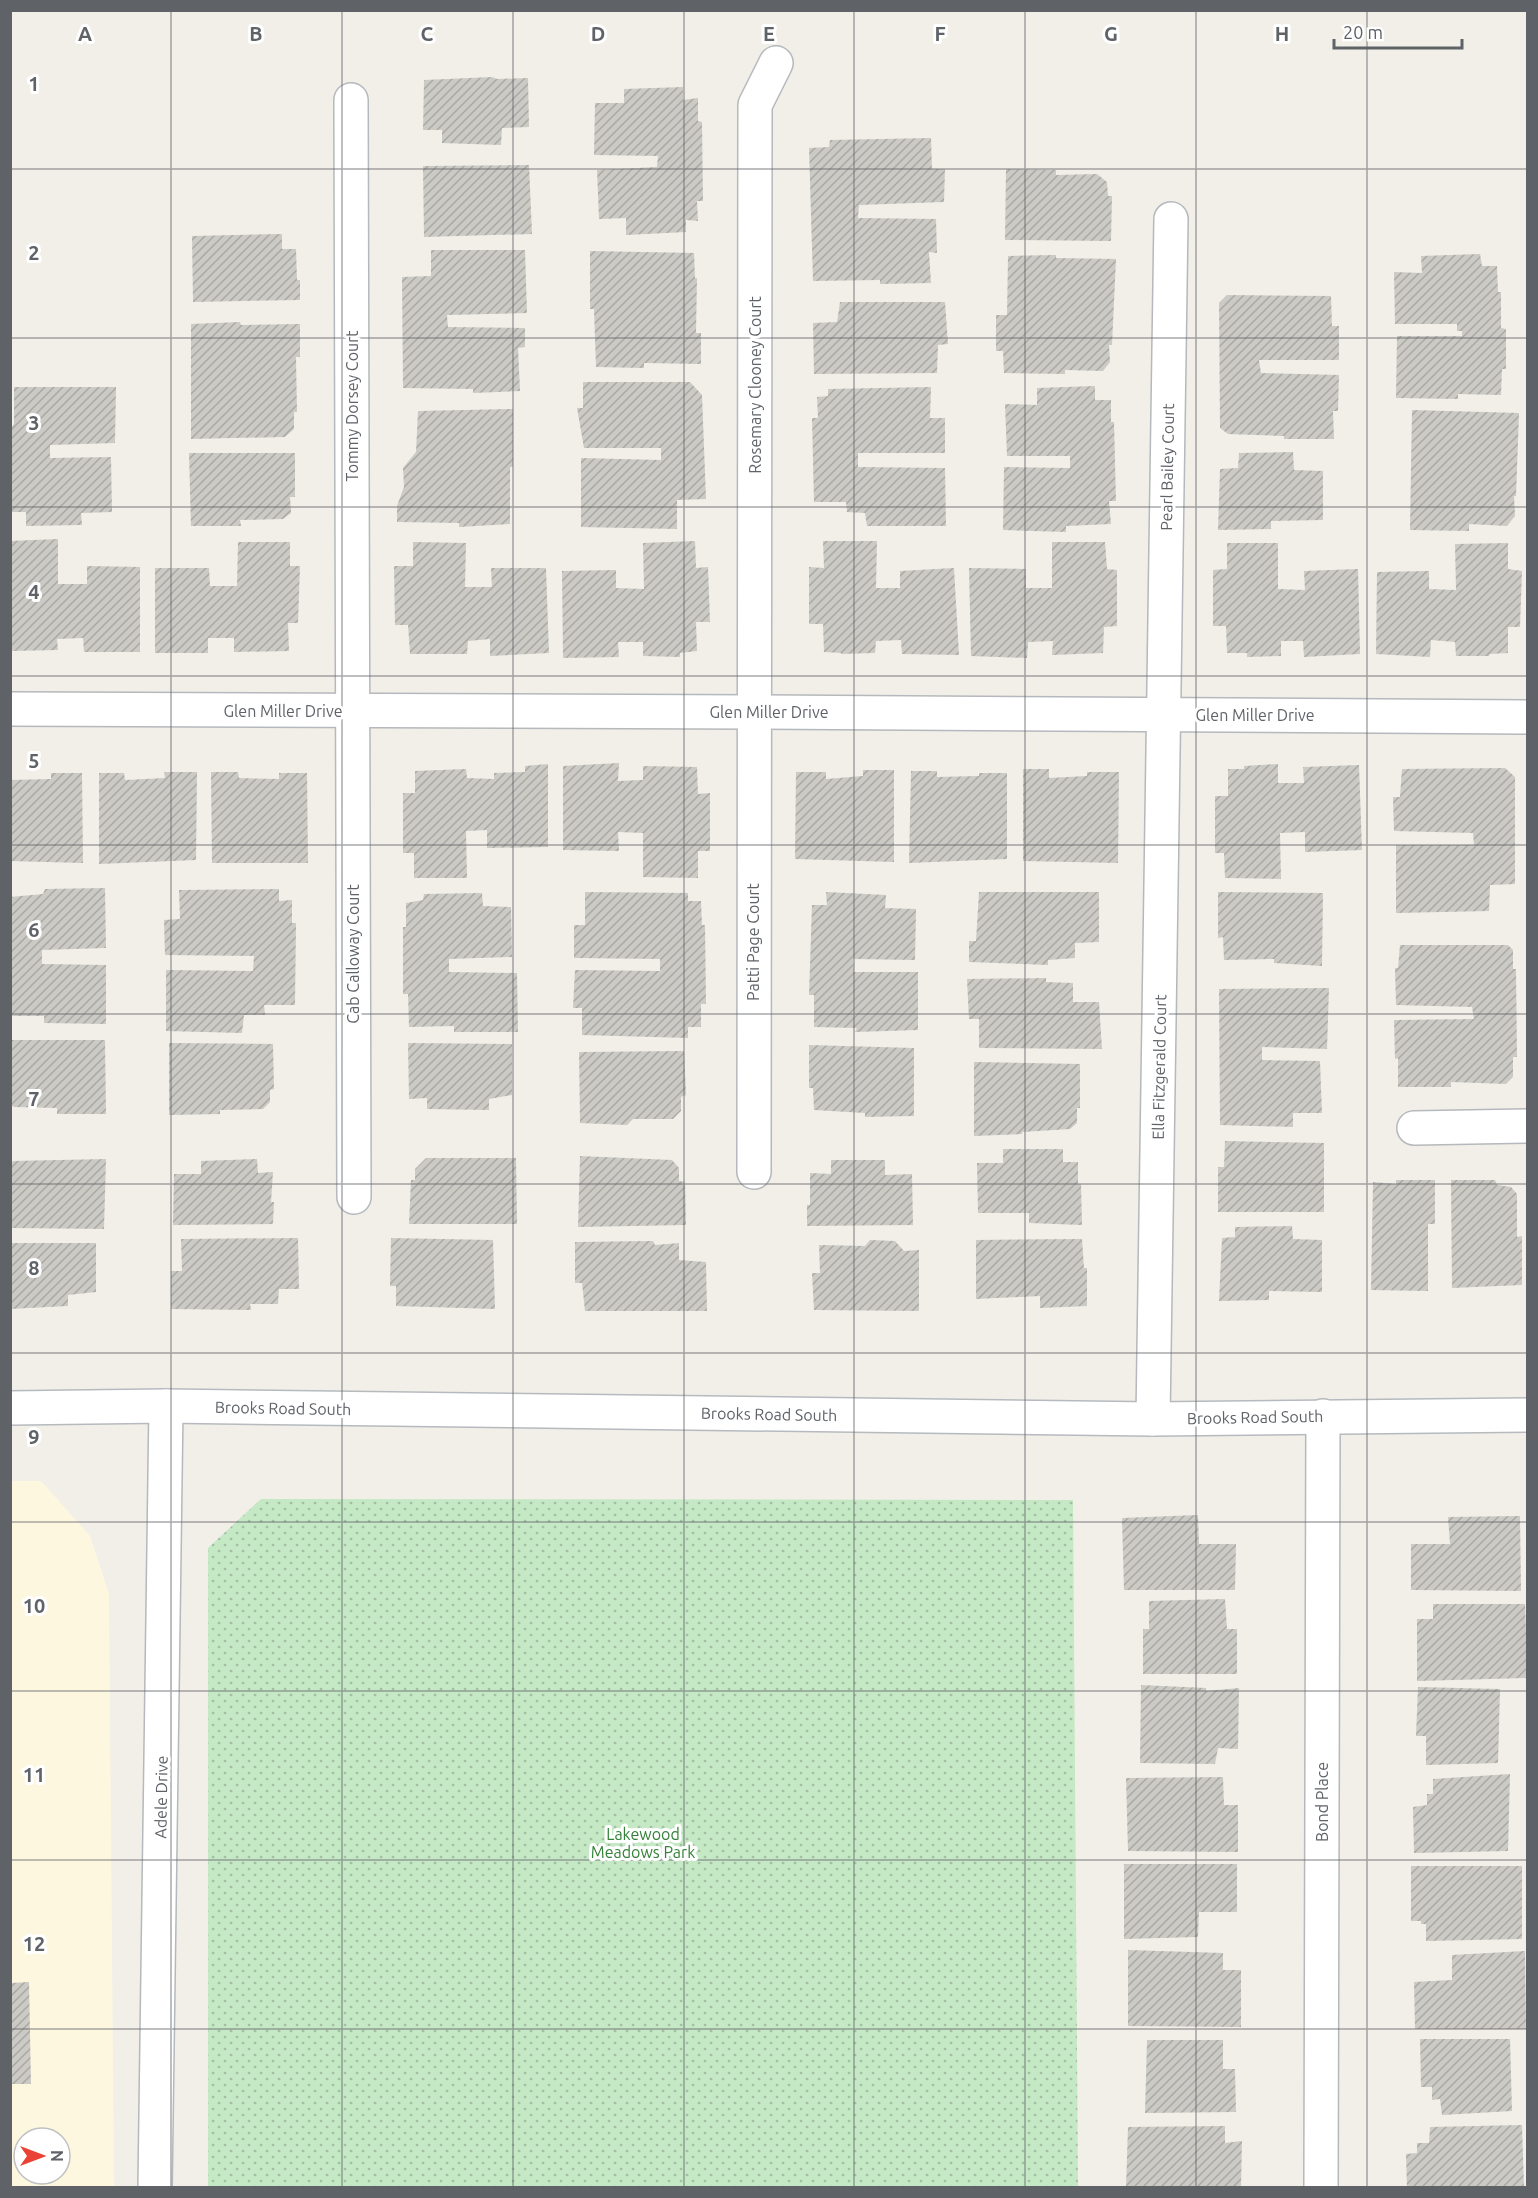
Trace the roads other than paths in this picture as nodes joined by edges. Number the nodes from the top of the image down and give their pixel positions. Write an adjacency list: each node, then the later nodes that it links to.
1 (776, 63): 6 (street, Rosemary Clooney Court)
2 (351, 100): 5 (street, Tommy Dorsey Court)
3 (1171, 219): 7 (street, Pearl Bailey Court)
4 (10, 709): 5 (street, Glen Miller Drive)
5 (352, 711): 6 (street, Glen Miller Drive); 12 (street, Cab Calloway Court)
6 (753, 712): 7 (street, Glen Miller Drive); 11 (street, Patti Page Court)
7 (1164, 714): 8 (street, Glen Miller Drive); 17 (street, Ella Fitzgerald Court)
8 (1527, 717)
9 (1527, 1126): 10 (street)
10 (1414, 1128)
11 (754, 1172)
12 (354, 1197)
13 (166, 1406): 14 (street, Brooks Road South); 17 (street, Brooks Road South); 18 (street, Adele Drive)
14 (10, 1408)
15 (1527, 1415): 16 (street, Brooks Road South)
16 (1323, 1416): 17 (street, Brooks Road South); 19 (street, Bond Place)
17 (1153, 1419)
18 (155, 2187)
19 (1321, 2187)

